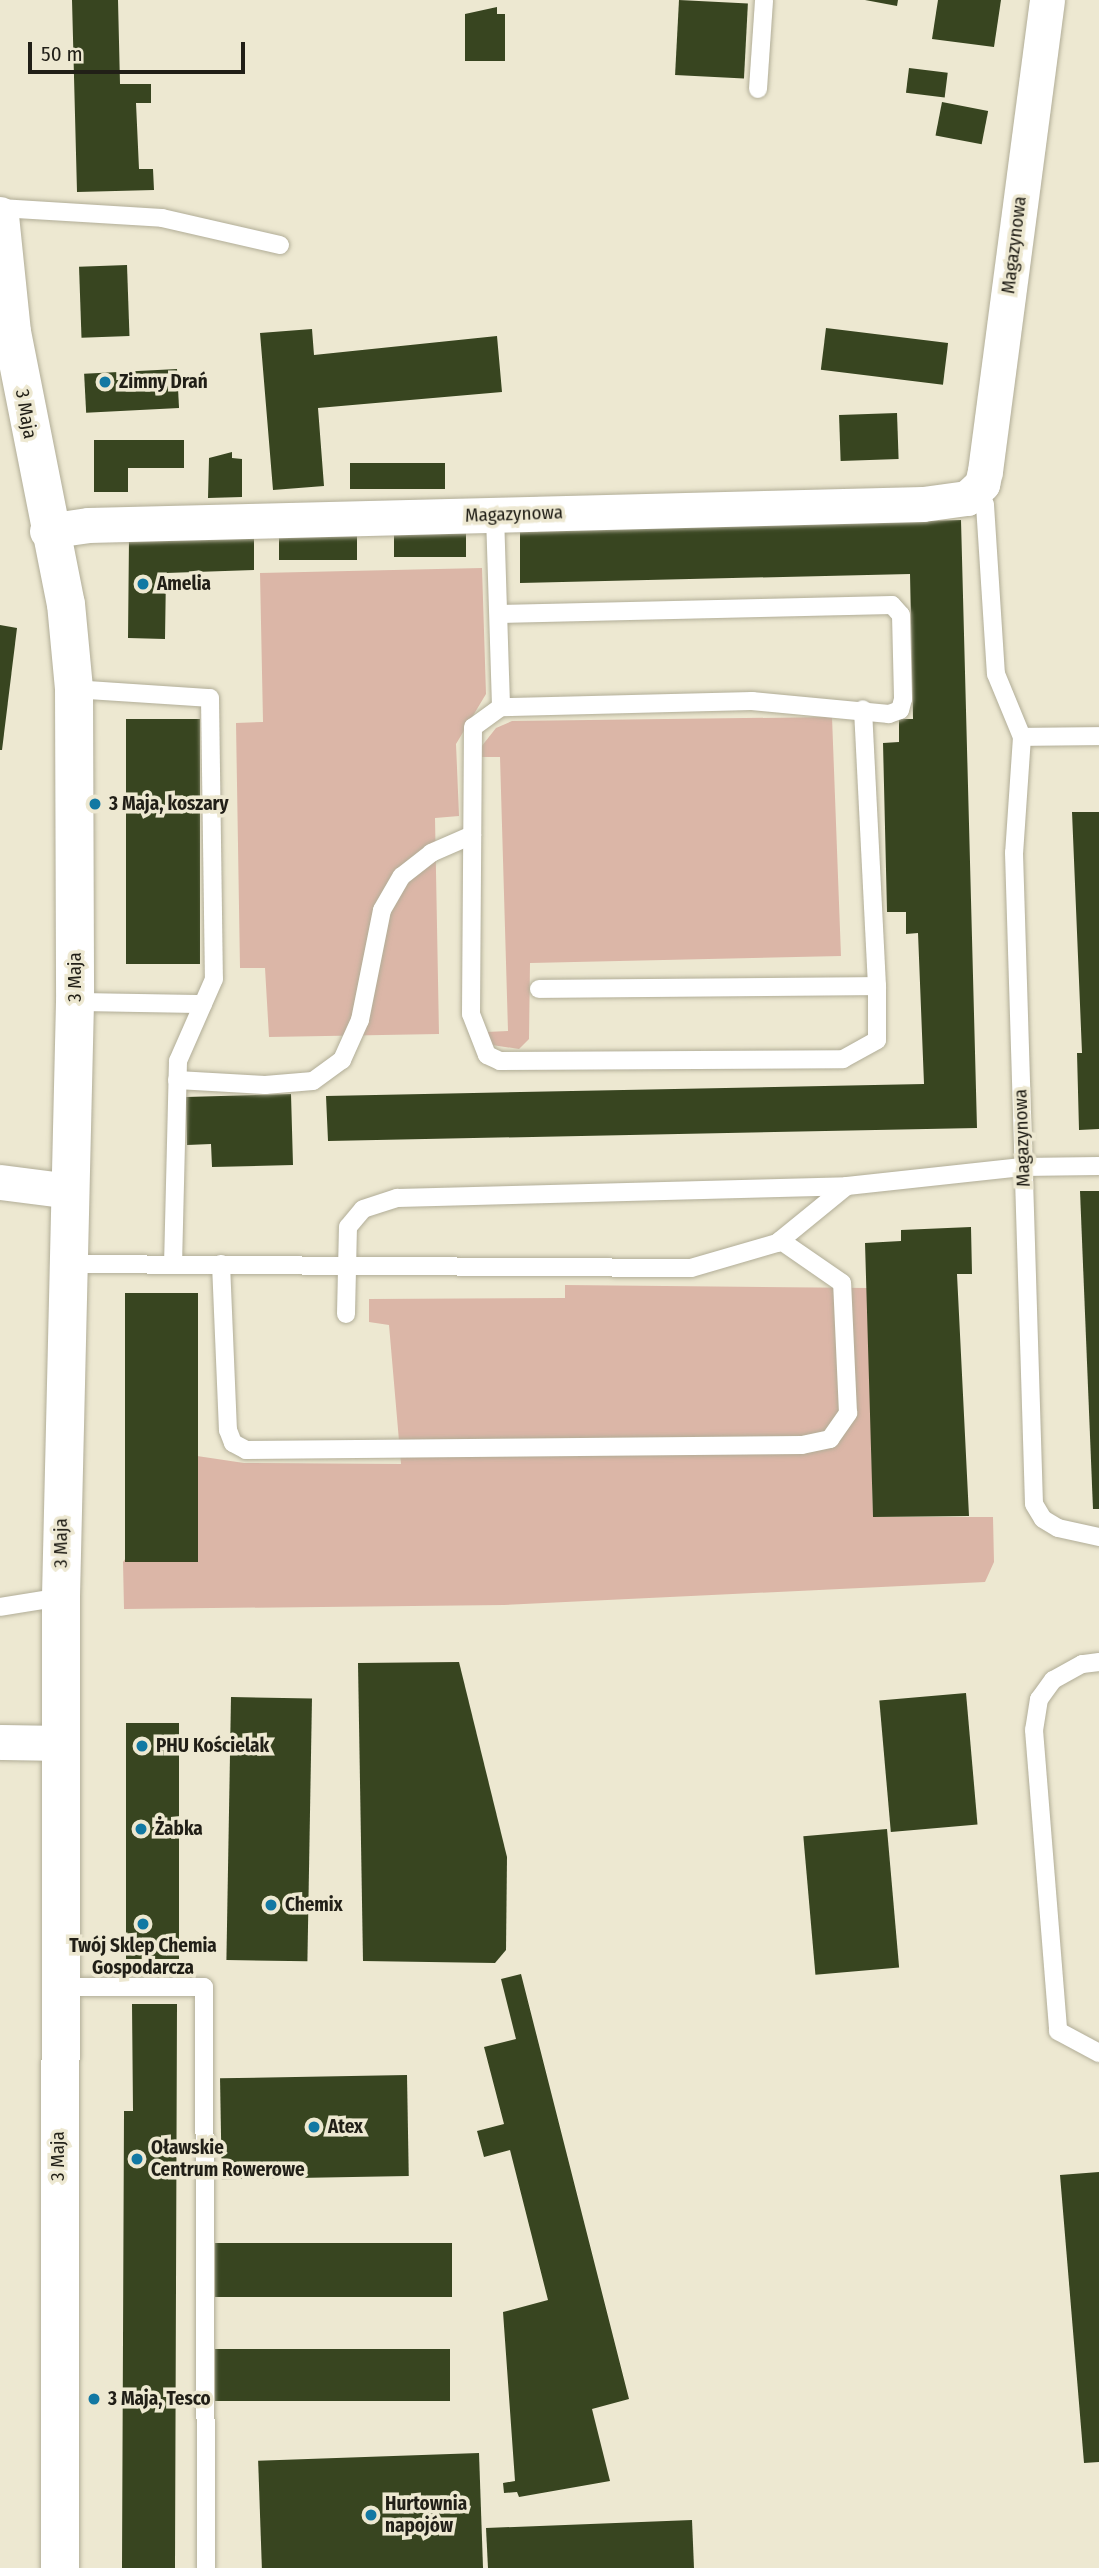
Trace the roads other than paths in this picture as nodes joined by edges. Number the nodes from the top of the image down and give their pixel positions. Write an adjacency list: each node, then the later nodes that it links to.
1 (764, 0): 3 (lane)
2 (1047, 0): 8 (street, Magazynowa)
3 (758, 89)
4 (0, 208): 6 (lane)
5 (0, 216): 7 (street, 3 Maja)
6 (280, 245)
7 (6, 332): 10 (street, 3 Maja)
8 (978, 489): 9 (street, Magazynowa); 16 (lane, Magazynowa)
9 (495, 515): 10 (street, Magazynowa); 11 (lane)
10 (47, 531): 12 (street, 3 Maja)
11 (499, 614): 13 (lane); 14 (lane)
12 (74, 689): 20 (street, 3 Maja); 21 (lane)
13 (501, 707): 14 (lane); 17 (lane)
14 (863, 709): 18 (lane)
15 (1099, 736): 16 (lane)
16 (1022, 737): 24 (lane, Magazynowa)
17 (472, 835): 18 (lane); 22 (lane)
18 (877, 986): 19 (lane)
19 (539, 989)
20 (75, 1002): 21 (lane); 27 (street, 3 Maja)
21 (203, 1004): 22 (lane)
22 (177, 1080): 30 (lane)
23 (1099, 1166): 24 (lane)
24 (1022, 1167): 26 (lane); 34 (lane, Magazynowa)
25 (0, 1182): 27 (street)
26 (847, 1185): 28 (lane); 32 (lane)
27 (70, 1191): 29 (street, 3 Maja)
28 (780, 1241): 31 (lane); 32 (lane)
29 (69, 1264): 30 (lane); 35 (street, 3 Maja)
30 (173, 1264): 31 (lane)
31 (221, 1264): 32 (lane)
32 (346, 1266): 33 (lane)
33 (346, 1314)
34 (1099, 1537)
35 (61, 1597): 36 (lane); 39 (street, 3 Maja)
36 (0, 1607)
37 (1099, 1662): 41 (lane)
38 (0, 1742): 39 (street)
39 (60, 1744): 40 (street, 3 Maja)
40 (60, 1987): 42 (street, 3 Maja); 43 (lane)
41 (1099, 2053)
42 (60, 2568)
43 (206, 2568)

